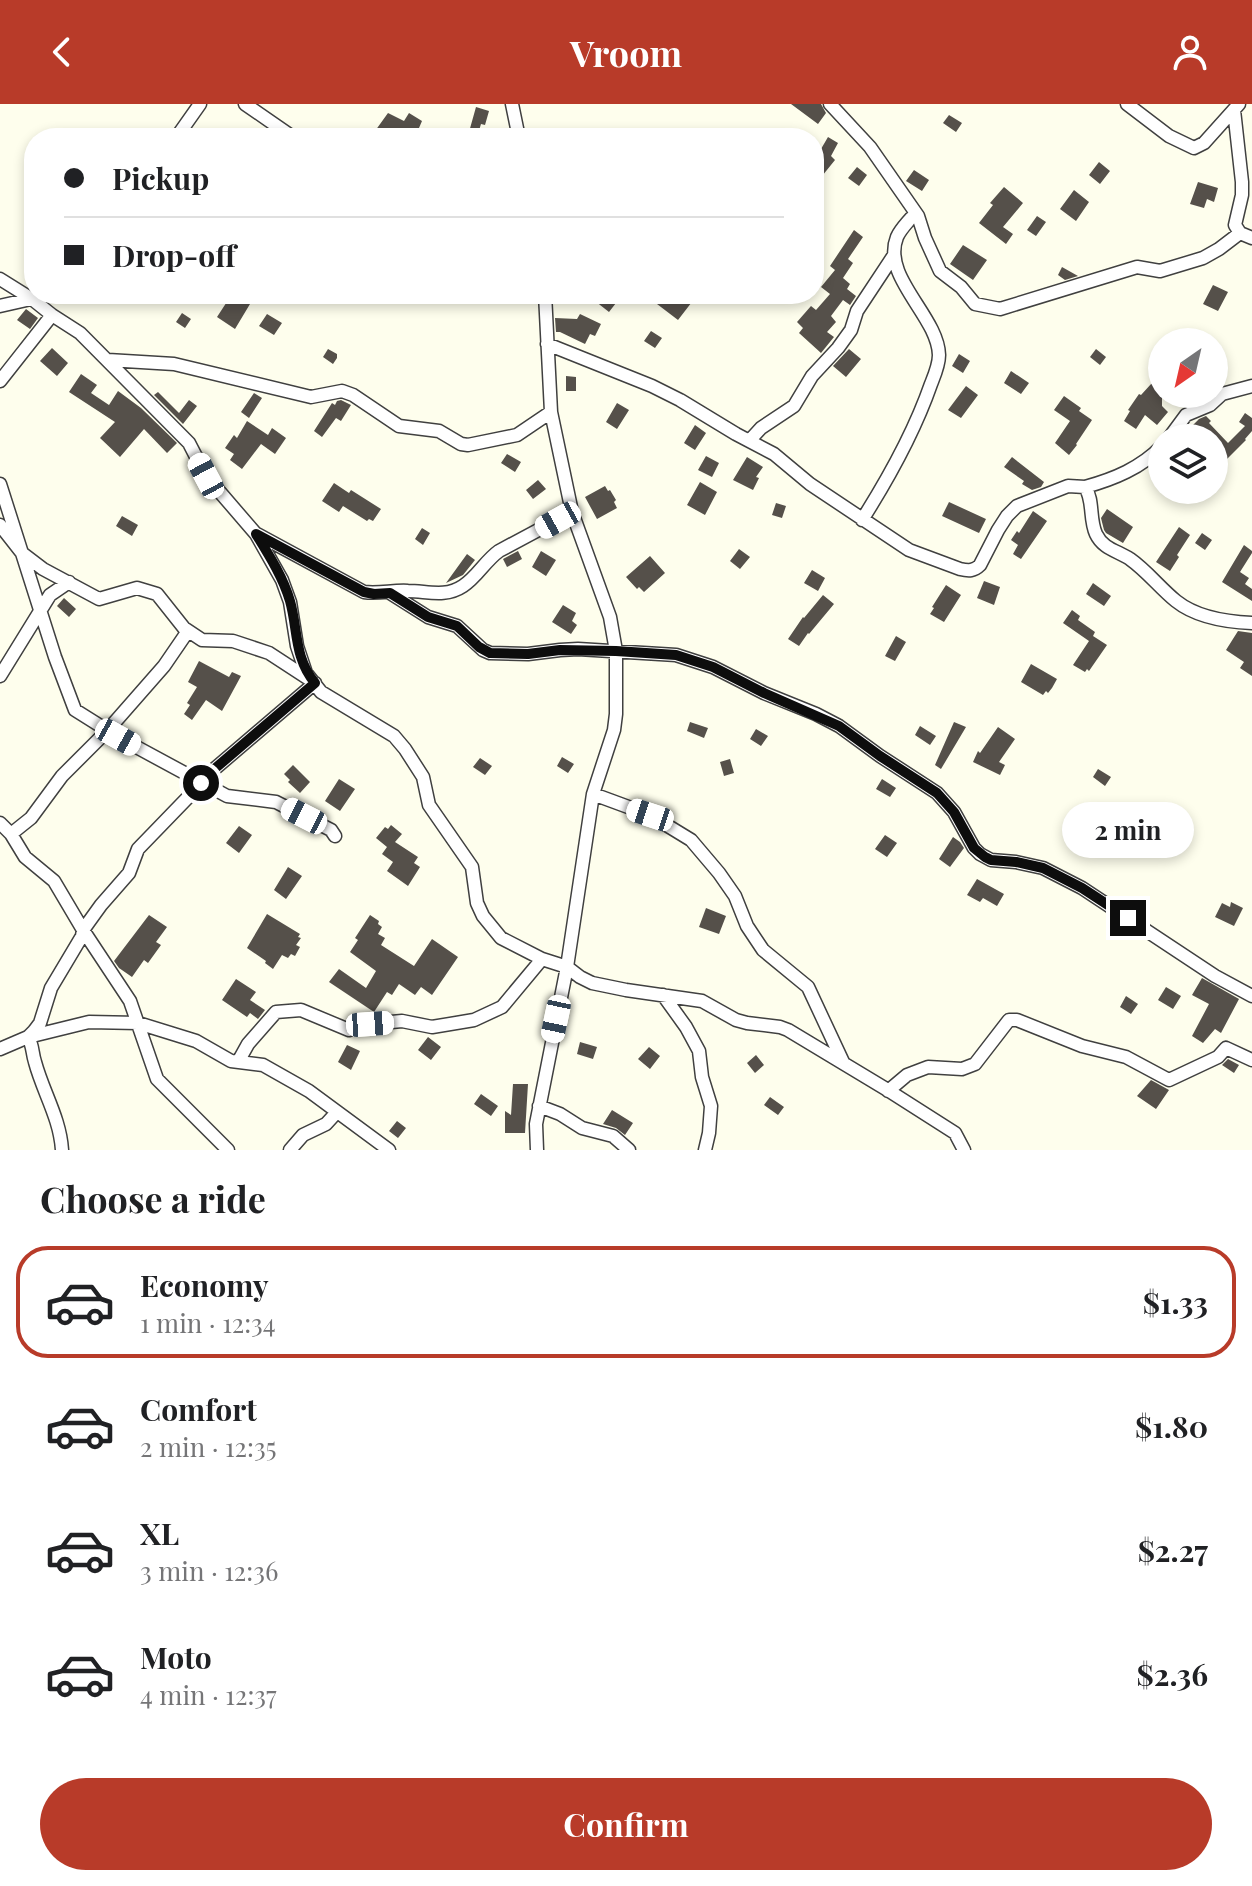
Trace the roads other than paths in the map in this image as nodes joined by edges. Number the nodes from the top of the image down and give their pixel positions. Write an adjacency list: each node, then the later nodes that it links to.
1 (200, 104): 7 (street)
2 (245, 104): 8 (street)
3 (512, 104): 9 (street)
4 (830, 104): 11 (street)
5 (1127, 104): 6 (street)
6 (1237, 107): 11 (street)
7 (183, 128)
8 (280, 128)
9 (517, 128)
10 (911, 218): 12 (street)
11 (1246, 235)
12 (894, 255): 26 (street); 31 (street)
13 (0, 279): 14 (street)
14 (24, 294)
15 (24, 301): 18 (street)
16 (38, 304): 19 (street)
17 (543, 304): 20 (street)
18 (0, 306)
19 (52, 315): 21 (street); 22 (street)
20 (547, 344): 24 (street); 26 (street)
21 (108, 360): 24 (street); 33 (street)
22 (0, 381)
23 (1252, 386): 25 (street)
24 (551, 412): 30 (street)
25 (1179, 424)
26 (750, 440): 31 (street)
27 (1148, 457): 29 (street)
28 (0, 484): 34 (street)
29 (1085, 487): 31 (street); 38 (street)
30 (572, 512): 36 (street); 40 (street)
31 (862, 520)
32 (0, 525): 34 (street)
33 (256, 534): 36 (street); 42 (street)
34 (22, 553): 35 (street); 37 (street)
35 (69, 582): 37 (street); 39 (street)
36 (390, 593): 40 (street)
37 (40, 610): 41 (street); 43 (street)
38 (1252, 623)
39 (188, 631): 42 (street); 43 (street)
40 (616, 651): 45 (street); 53 (street)
41 (0, 676)
42 (315, 683): 44 (street); 50 (street)
43 (107, 731): 44 (street); 47 (street)
44 (201, 783): 48 (street); 49 (street)
45 (593, 794): 51 (street); 59 (street)
46 (0, 823): 47 (street)
47 (11, 834): 49 (street)
48 (335, 836)
49 (83, 930): 54 (street); 55 (street)
50 (542, 959): 51 (street); 58 (street)
51 (567, 967): 52 (street); 61 (street)
52 (663, 995): 59 (street); 69 (street)
53 (1252, 996)
54 (138, 1023): 55 (street); 58 (street); 64 (street)
55 (28, 1037): 56 (street); 63 (street)
56 (0, 1049)
57 (1252, 1060): 60 (street)
58 (238, 1062): 62 (street)
59 (844, 1065): 60 (street)
60 (888, 1091): 70 (street)
61 (539, 1106): 67 (street); 68 (street)
62 (337, 1112): 65 (street); 66 (street)
63 (62, 1150)
64 (228, 1150)
65 (290, 1150)
66 (389, 1150)
67 (537, 1150)
68 (629, 1150)
69 (705, 1150)
70 (964, 1150)

